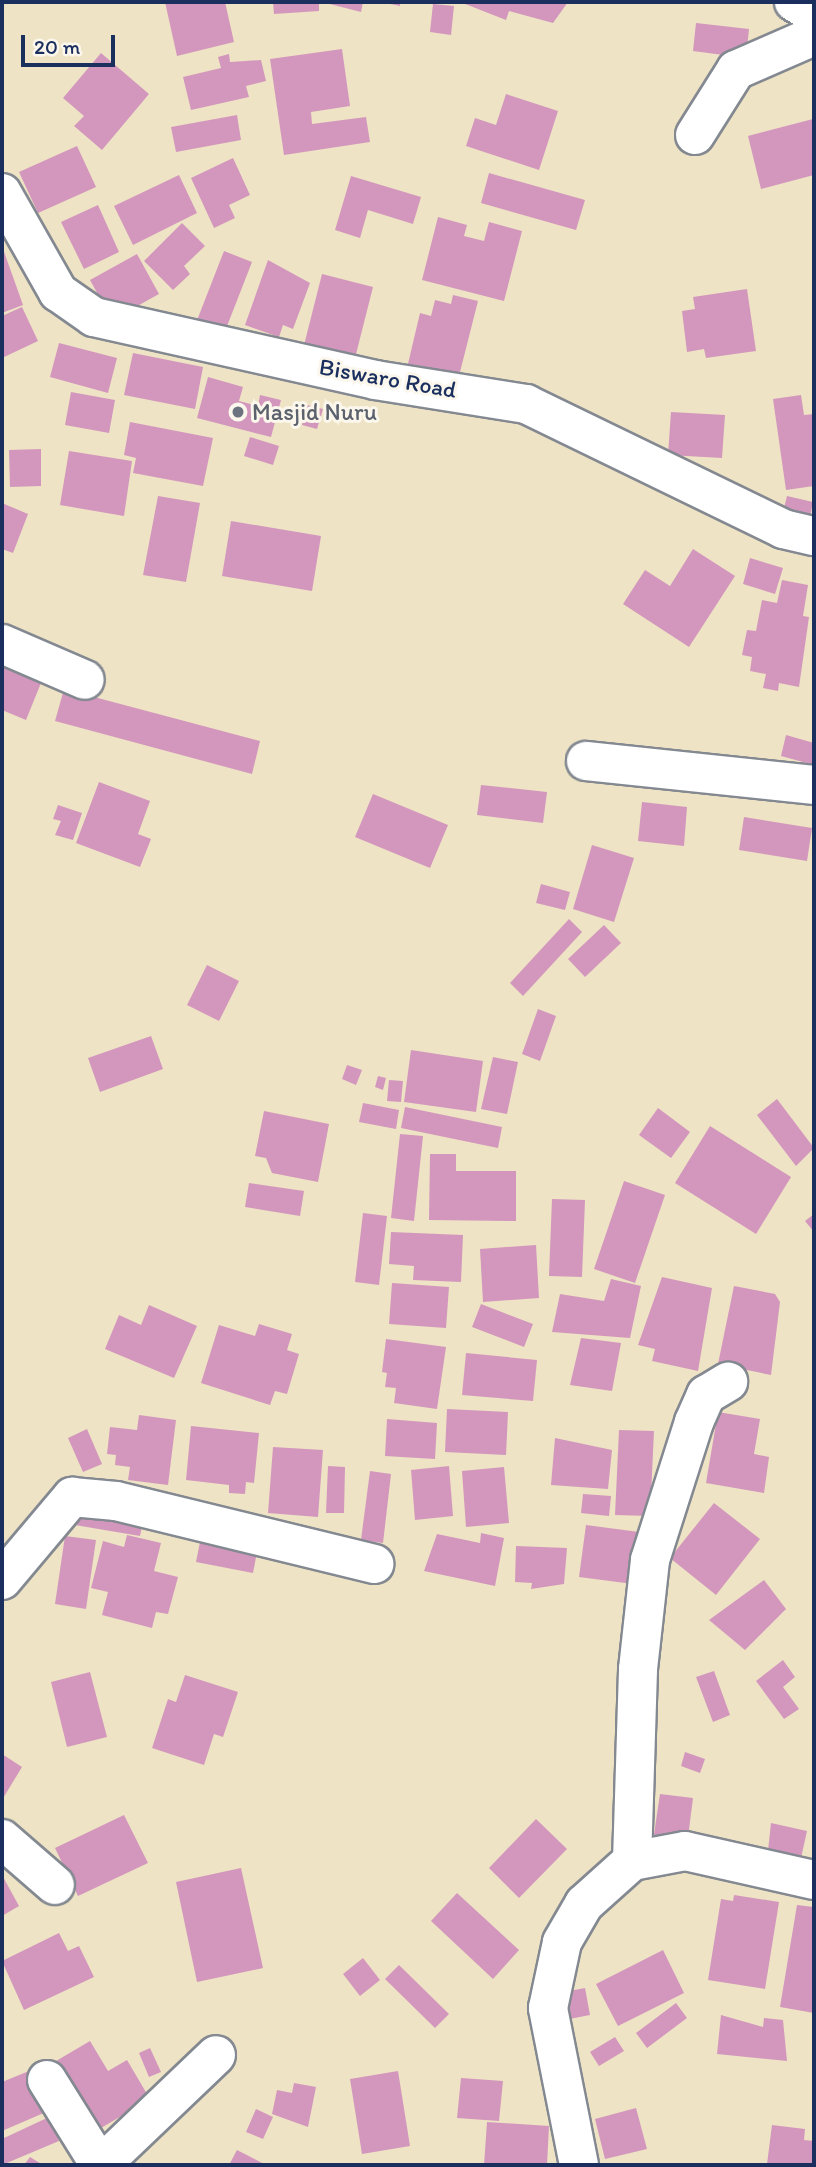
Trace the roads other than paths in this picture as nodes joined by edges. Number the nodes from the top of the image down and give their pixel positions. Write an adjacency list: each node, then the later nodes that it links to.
1 (794, 2): 2 (street)
2 (814, 14)
3 (814, 36): 4 (street)
4 (695, 135)
5 (2, 193): 6 (street, Biswaro Road)
6 (814, 536)
7 (2, 644): 8 (street)
8 (85, 680)
9 (586, 761): 10 (street)
10 (814, 785)
11 (727, 1382): 15 (street)
12 (374, 1564): 13 (street)
13 (2, 1580)
14 (2, 1839): 17 (street)
15 (632, 1861): 16 (street); 21 (street)
16 (814, 1880)
17 (55, 1885)
18 (216, 2055): 20 (street)
19 (47, 2080): 20 (street)
20 (100, 2165)
21 (579, 2165)

